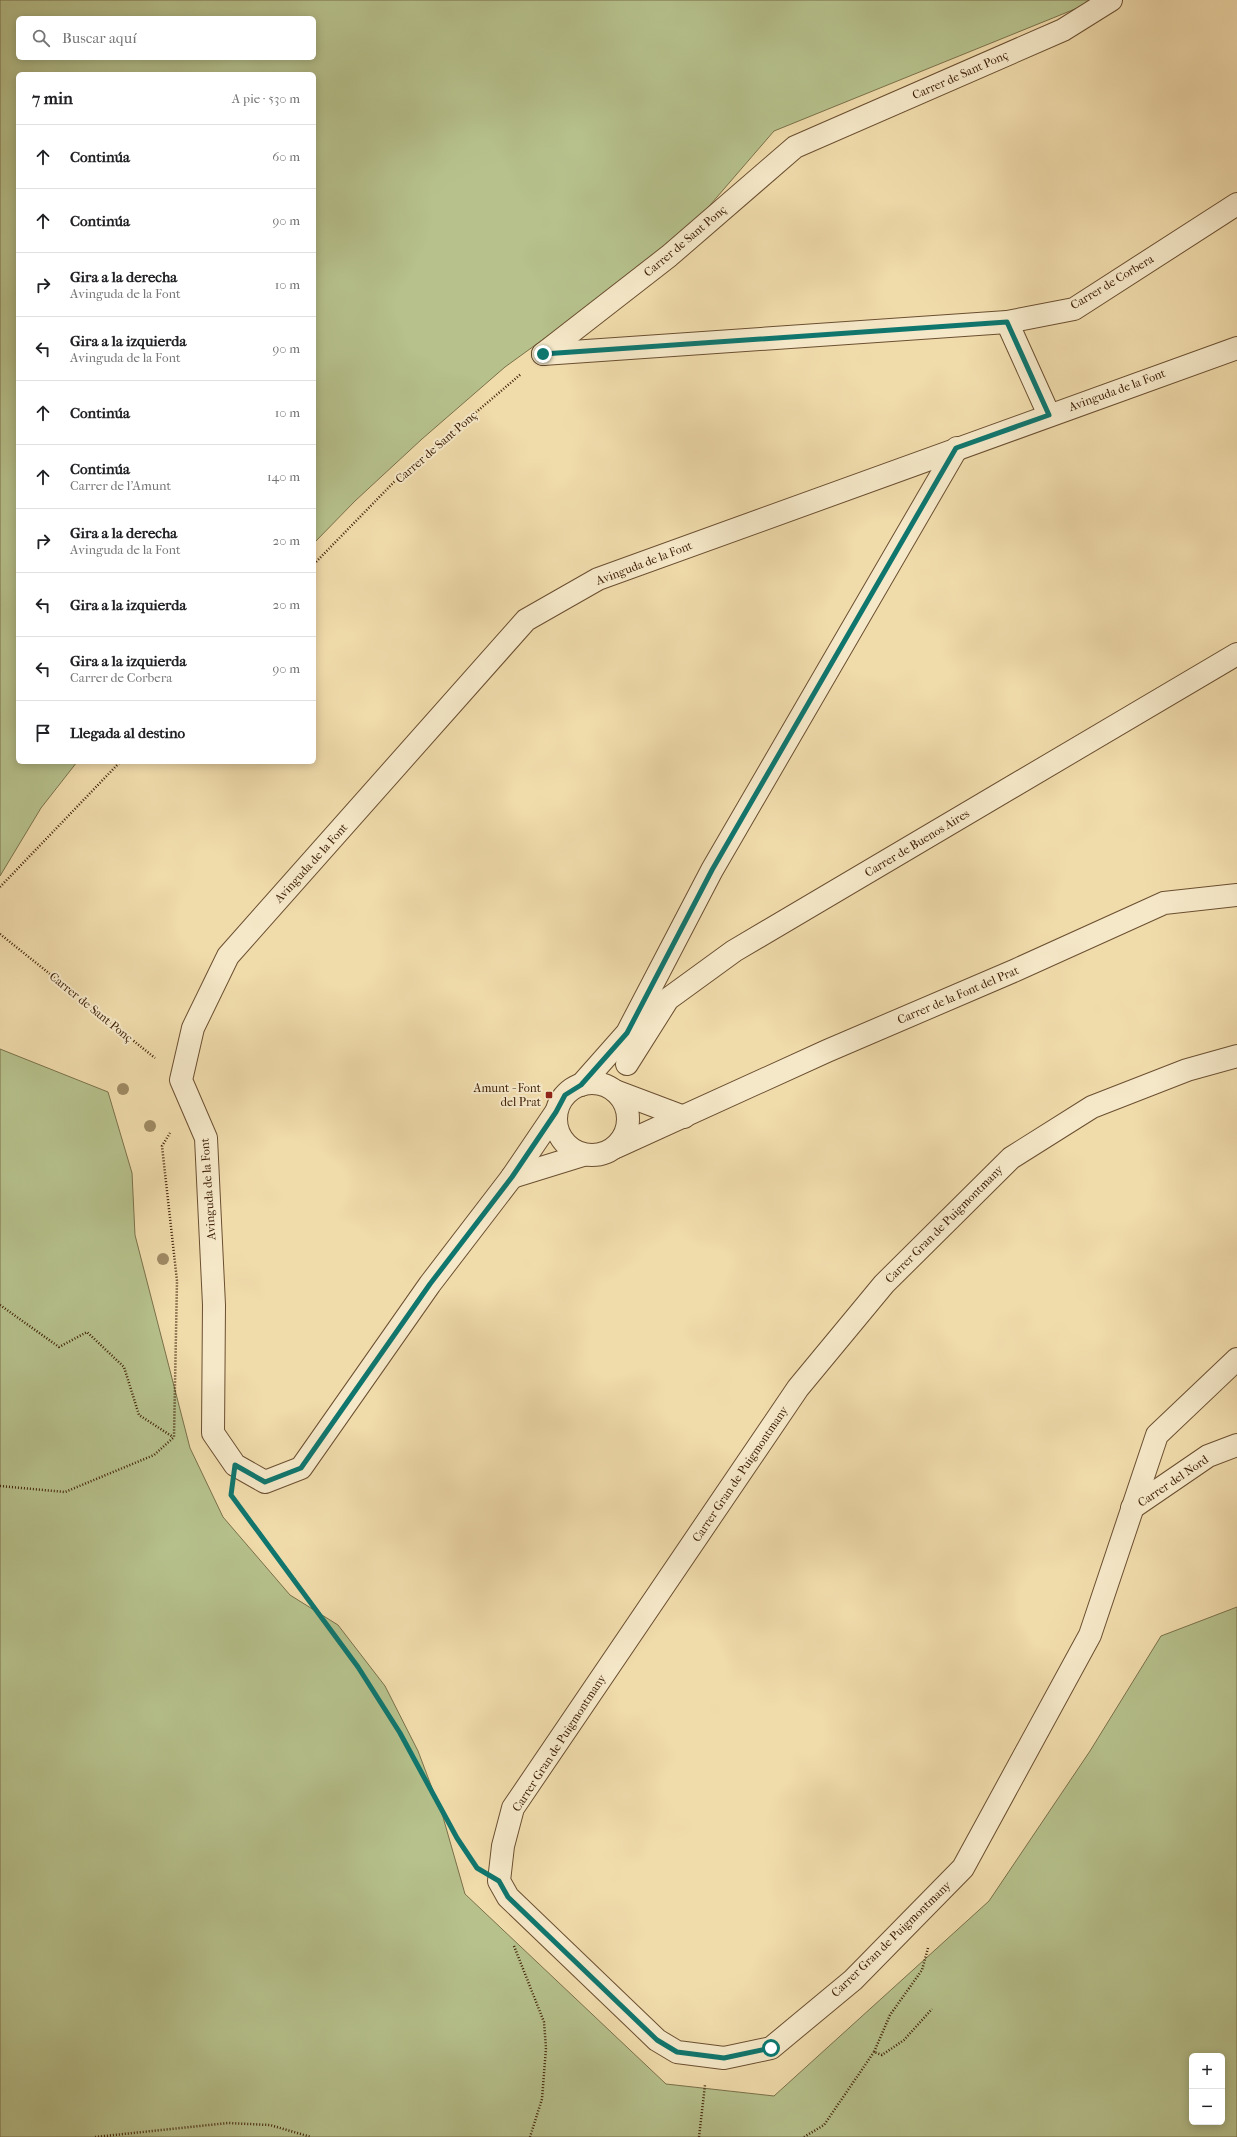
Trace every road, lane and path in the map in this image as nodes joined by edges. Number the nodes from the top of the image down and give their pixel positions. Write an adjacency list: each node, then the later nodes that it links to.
1 (1111, 0): 5 (street, Carrer de Sant Ponç)
2 (1237, 204): 3 (street, Carrer de Corbera)
3 (1007, 322): 5 (street, Carrer de Corbera); 6 (street)
4 (1237, 348): 6 (street, Avinguda de la Font)
5 (543, 354): 8 (path, Carrer de Sant Ponç)
6 (1049, 415): 7 (street, Avinguda de la Font)
7 (956, 448): 14 (street); 18 (street, Avinguda de la Font)
8 (316, 562)
9 (1237, 654): 16 (street, Carrer de Buenos Aires)
10 (118, 764): 11 (path)
11 (0, 887)
12 (1237, 894): 21 (street, Carrer de la Font del Prat)
13 (0, 934): 18 (path, Carrer de Sant Ponç)
14 (627, 1033): 16 (street); 17 (street)
15 (1237, 1056): 32 (street, Carrer Gran de Puigmontmany)
16 (627, 1064): 19 (street)
17 (581, 1085): 19 (street); 20 (street)
18 (185, 1089): 27 (path); 29 (street, Avinguda de la Font)
19 (623, 1099): 21 (street); 22 (street)
20 (556, 1112): 23 (street); 24 (street, Avinguda de la Font)
21 (684, 1117): 22 (street, Carrer de la Font del Prat)
22 (616, 1147): 23 (street)
23 (584, 1154): 24 (street)
24 (512, 1177): 29 (street, Avinguda de la Font)
25 (0, 1305): 27 (path)
26 (1237, 1359): 31 (street, Carrer Gran de Puigmontmany)
27 (174, 1437): 30 (path)
28 (1237, 1445): 31 (street, Carrer del Nord)
29 (235, 1465): 32 (path)
30 (0, 1486)
31 (1132, 1508): 37 (street, Carrer Gran de Puigmontmany)
32 (499, 1881): 37 (street, Carrer Gran de Puigmontmany)
33 (513, 1943): 40 (path)
34 (929, 1943): 36 (path)
35 (932, 2009): 36 (path)
36 (874, 2052): 42 (path)
37 (708, 2057): 41 (path)
38 (95, 2137): 39 (path)
39 (311, 2137)
40 (530, 2137)
41 (699, 2137)
42 (804, 2137)

